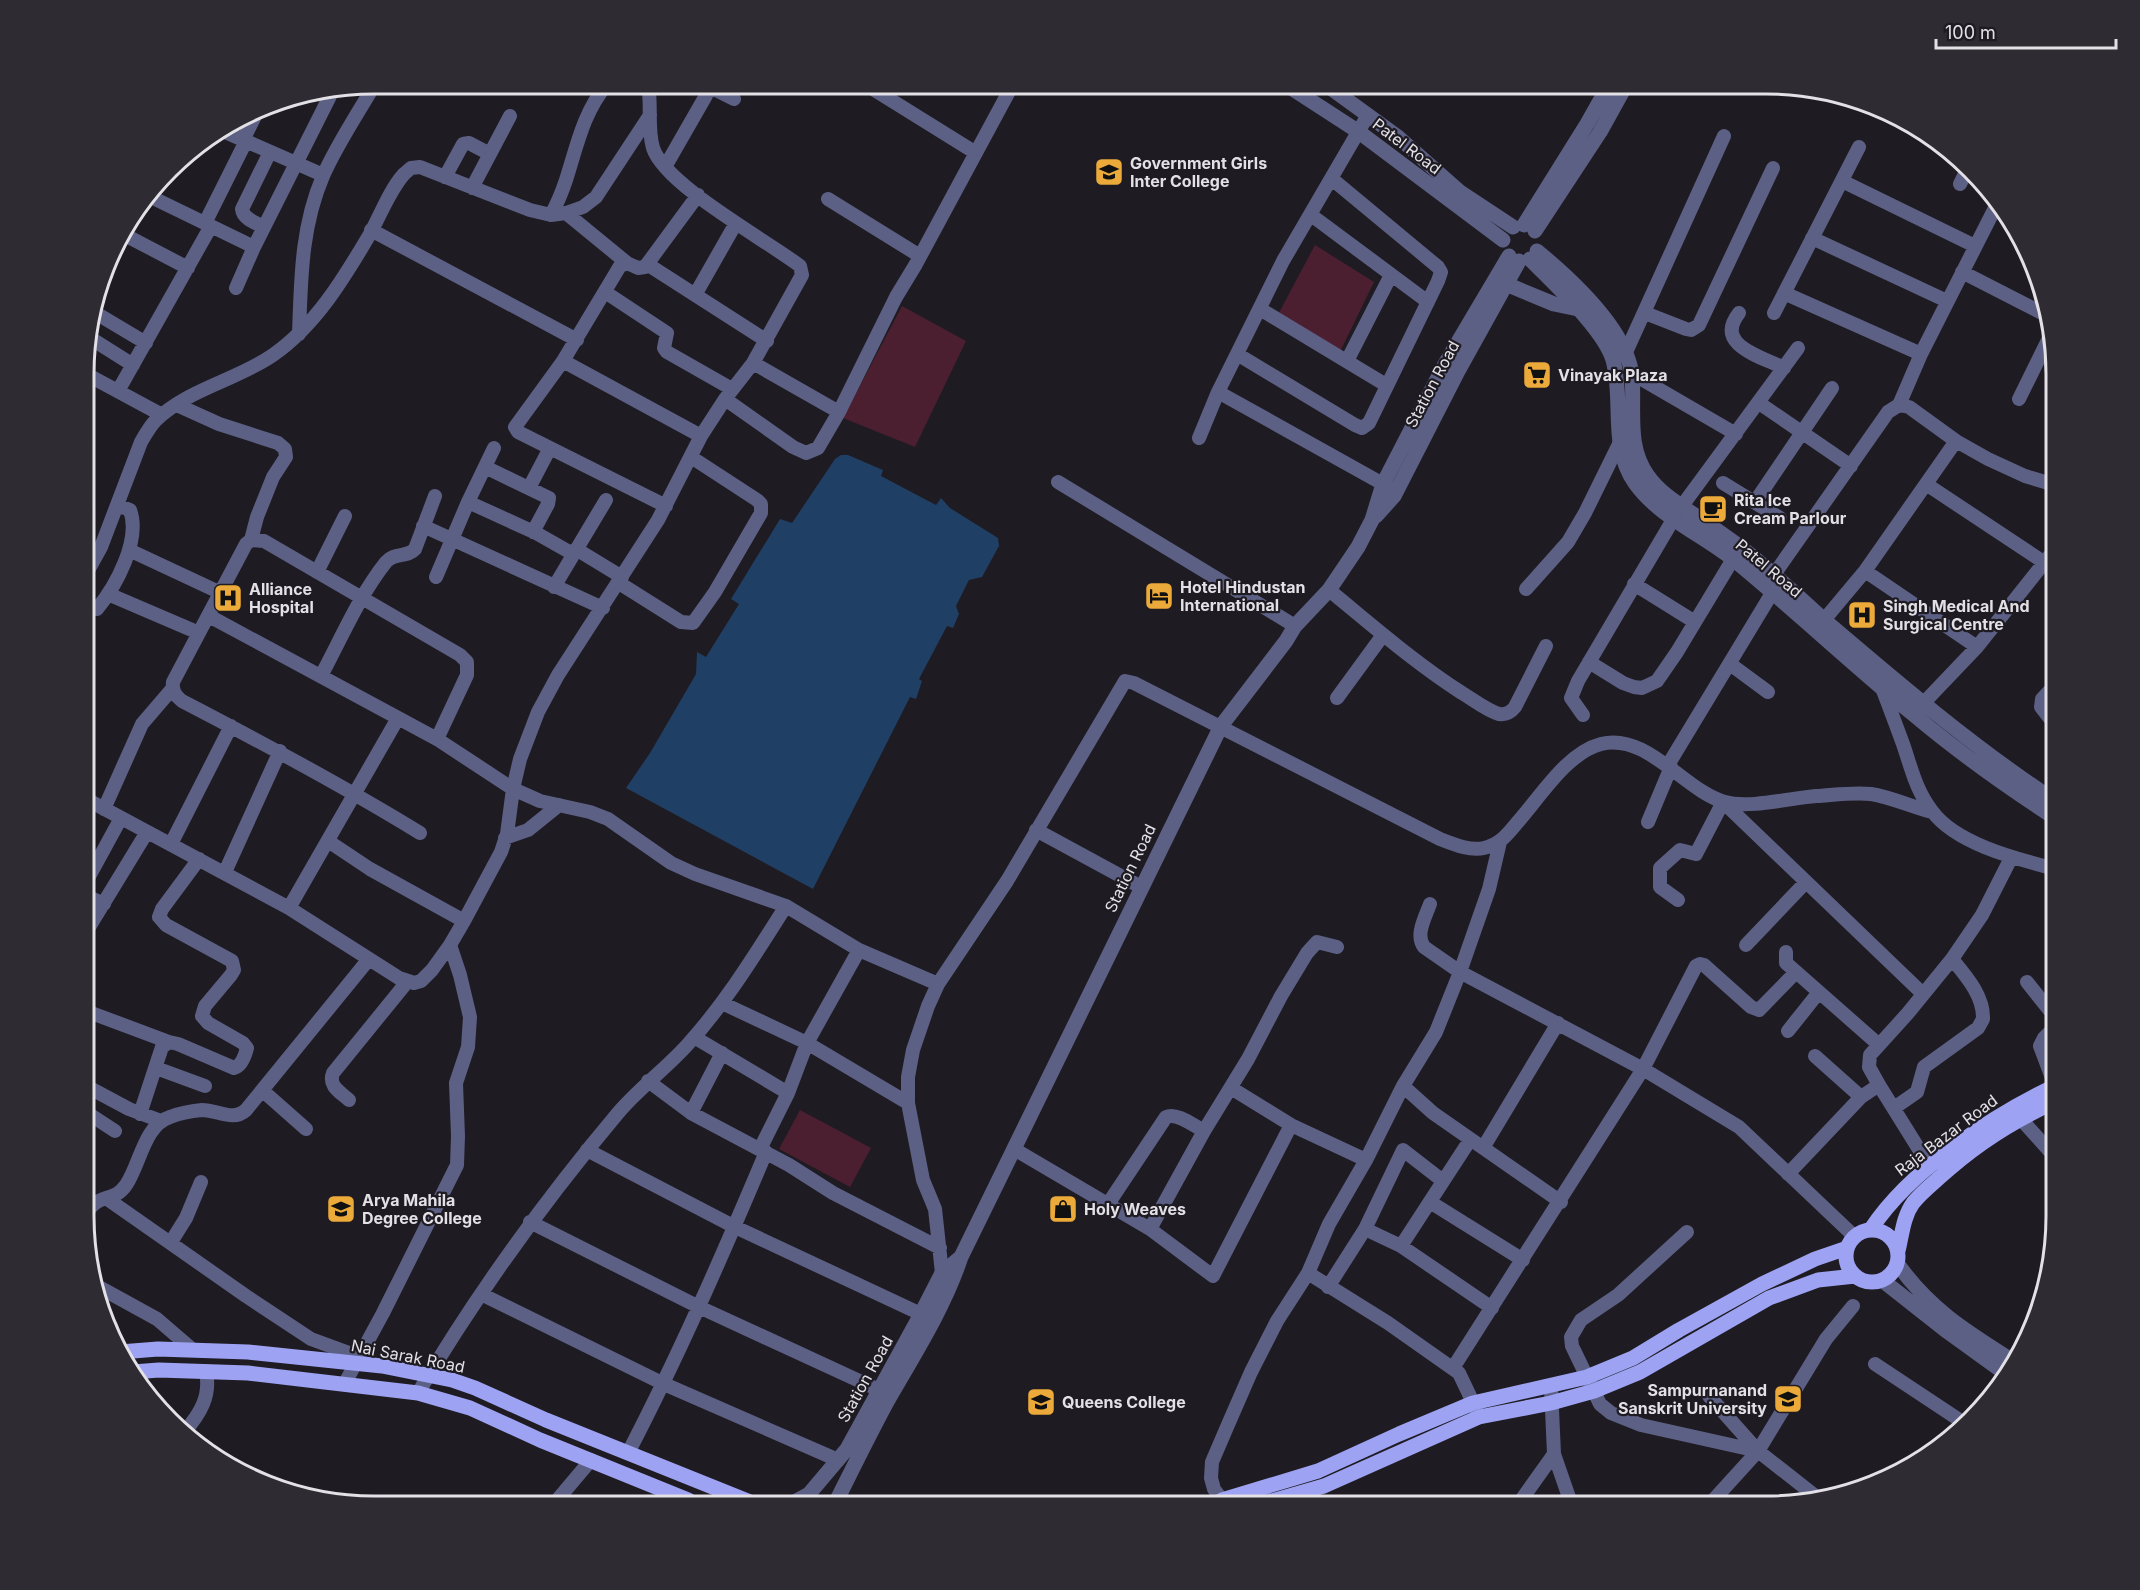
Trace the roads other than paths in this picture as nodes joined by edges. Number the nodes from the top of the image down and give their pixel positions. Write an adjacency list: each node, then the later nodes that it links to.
1 (600, 94): 39 (street)
2 (649, 94): 14 (street)
3 (707, 94): 27 (street)
4 (724, 94): 13 (street)
5 (881, 94): 24 (street)
6 (1008, 94): 24 (street)
7 (1300, 94): 18 (street, Patel Road)
8 (1339, 94): 15 (street, Patel Road)
9 (1604, 94): 44 (street)
10 (1621, 94): 44 (street)
11 (364, 95): 29 (street)
12 (329, 98): 26 (street)
13 (734, 99)
14 (650, 115): 27 (street); 38 (street)
15 (1368, 115): 18 (street); 44 (street, Patel Road)
16 (510, 116): 25 (street)
17 (252, 122): 21 (street)
18 (1359, 132): 31 (street); 48 (street, Patel Road)
19 (231, 135): 21 (street)
20 (1724, 136): 68 (street)
21 (244, 141): 23 (street); 42 (street)
22 (1858, 147): 32 (street)
23 (270, 152): 26 (street); 43 (street)
24 (976, 153): 51 (street)
25 (490, 154): 30 (street); 33 (street)
26 (296, 163): 29 (street); 43 (street)
27 (664, 167): 34 (street)
28 (1773, 168): 68 (street)
29 (323, 175): 72 (street)
30 (445, 177): 33 (street); 45 (street)
31 (1332, 179): 40 (street); 64 (street)
32 (1842, 181): 47 (street); 49 (street)
33 (472, 188): 39 (street)
34 (698, 195): 41 (street); 54 (street)
35 (156, 199): 42 (street)
36 (828, 199): 51 (street)
37 (1993, 212): 49 (street)
38 (566, 213): 39 (street); 53 (street)
39 (551, 215)
40 (1311, 215): 57 (street); 65 (street)
41 (736, 223): 62 (street); 74 (street)
42 (208, 224): 50 (street); 55 (street)
43 (264, 228): 50 (street)
44 (1524, 228): 48 (street); 52 (street)
45 (371, 230): 72 (street); 73 (street)
46 (130, 238): 55 (street)
47 (1812, 238): 61 (street); 63 (street)
48 (1503, 240): 52 (street)
49 (1975, 246): 56 (street)
50 (254, 247): 59 (street)
51 (920, 256): 98 (street)
52 (1524, 257): 58 (street, Station Road); 66 (street, Patel Road); 79 (street, Patel Road); 116 (street, Station Road)
53 (627, 263): 54 (street); 60 (street)
54 (647, 264): 62 (street)
55 (188, 268): 76 (street)
56 (1962, 272): 63 (street); 67 (street)
57 (1391, 275): 64 (street); 83 (street)
58 (1506, 284): 66 (street); 116 (street, Station Road)
59 (236, 288)
60 (605, 292): 73 (street); 93 (street)
61 (1784, 293): 70 (street); 81 (street)
62 (695, 295): 74 (street)
63 (1947, 301): 81 (street)
64 (1428, 303): 89 (street)
65 (1260, 309): 80 (street); 83 (street)
66 (1578, 309): 105 (street, Patel Road)
67 (2038, 311)
68 (1644, 313): 79 (street)
69 (1739, 313): 86 (street)
70 (1774, 313)
71 (101, 316): 76 (street)
72 (299, 334): 96 (street)
73 (577, 340): 82 (street)
74 (766, 340): 84 (street)
75 (97, 342): 85 (street)
76 (146, 343): 85 (street)
77 (1798, 348): 86 (street)
78 (2044, 348): 94 (street)
79 (1626, 352): 87 (street, Patel Road)
80 (1237, 354): 89 (street); 92 (street)
81 (1921, 354): 97 (street)
82 (563, 361): 102 (street); 107 (street)
83 (1347, 361): 89 (street)
84 (753, 363): 93 (street); 98 (street)
85 (133, 365): 91 (street)
86 (1784, 368): 95 (street)
87 (1632, 373): 101 (street); 123 (street, Patel Road)
88 (94, 380): 91 (street)
89 (1386, 385)
90 (1832, 388): 100 (street)
91 (118, 392): 99 (street)
92 (1218, 392): 103 (street); 116 (street)
93 (729, 394): 98 (street); 102 (street)
94 (2019, 399)
95 (1759, 403): 100 (street); 101 (street)
96 (177, 405): 99 (street); 129 (street)
97 (1899, 405): 104 (street); 109 (street)
98 (839, 412)
99 (162, 415): 121 (street)
100 (1802, 433): 109 (street); 120 (street)
101 (1736, 435): 123 (street)
102 (701, 436): 108 (street)
103 (1199, 438)
104 (1956, 441): 112 (street); 114 (street)
105 (1619, 444): 123 (street, Patel Road); 142 (street)
106 (494, 448): 110 (street)
107 (550, 448): 115 (street); 122 (street)
108 (691, 457): 122 (street); 138 (street)
109 (1851, 466): 140 (street)
110 (485, 467): 115 (street); 119 (street)
111 (1058, 482): 152 (street)
112 (2046, 482)
113 (1723, 483): 120 (street)
114 (1926, 484): 134 (street); 135 (street)
115 (529, 488): 127 (street)
116 (1390, 488): 143 (street, Station Road)
117 (435, 496): 126 (street)
118 (606, 500): 131 (street)
119 (468, 502): 127 (street); 128 (street)
120 (1755, 502): 125 (street)
121 (117, 505): 130 (street); 133 (street)
122 (666, 506): 138 (street)
123 (1678, 512): 132 (street, Patel Road); 139 (street); 140 (street, Patel Road)
124 (345, 516): 136 (street)
125 (1780, 518)
126 (423, 526): 128 (street); 146 (street)
127 (533, 532): 131 (street)
128 (452, 539): 137 (street); 141 (street)
129 (251, 540): 136 (street); 144 (street)
130 (129, 550): 144 (street); 145 (street)
131 (575, 551): 138 (street); 141 (street)
132 (1733, 559): 140 (street, Patel Road); 151 (street)
133 (94, 560)
134 (2045, 563): 156 (street)
135 (1864, 571): 150 (street); 156 (street)
136 (317, 572): 146 (street)
137 (436, 577)
138 (621, 580): 147 (street)
139 (1634, 584): 151 (street); 157 (street)
140 (1770, 585): 150 (street, Patel Road); 158 (street); 160 (street, Patel Road)
141 (554, 587): 147 (street)
142 (1526, 589)
143 (1329, 590): 152 (street, Station Road); 154 (street)
144 (221, 593): 149 (street)
145 (108, 594): 148 (street); 153 (street)
146 (363, 599): 159 (street); 172 (street)
147 (603, 608): 175 (street)
148 (97, 609)
149 (209, 616): 153 (street); 159 (street)
150 (1824, 620): 165 (street, Patel Road)
151 (1695, 622): 157 (street)
152 (1295, 626): 171 (street, Station Road)
153 (199, 633): 161 (street)
154 (1383, 634): 155 (street); 164 (street)
155 (1546, 646)
156 (1977, 647): 165 (street)
157 (1589, 662): 168 (street)
158 (1730, 664): 162 (street); 174 (street)
159 (321, 676): 169 (street)
160 (1882, 687): 167 (street, Patel Road); 182 (street)
161 (172, 689): 170 (street); 181 (street)
162 (1768, 692)
163 (2046, 695): 166 (street)
164 (1337, 698)
165 (1923, 703): 167 (street); 177 (street, Patel Road)
166 (2046, 713)
167 (1913, 714): 183 (street, Patel Road)
168 (1583, 716)
169 (398, 718): 172 (street); 176 (street)
170 (231, 726): 173 (street); 192 (street)
171 (1221, 726): 186 (street); 191 (street); 199 (street, Station Road)
172 (437, 739): 175 (street)
173 (280, 751): 176 (street); 197 (street)
174 (1670, 766): 178 (street); 185 (street); 191 (street)
175 (513, 789): 180 (street); 189 (street)
176 (354, 792): 188 (street); 190 (street)
177 (2046, 795)
178 (1723, 802): 182 (street); 198 (street); 201 (street)
179 (94, 803): 181 (street)
180 (559, 805): 189 (street); 204 (street)
181 (104, 809): 184 (street)
182 (1932, 812): 193 (street)
183 (2046, 812)
184 (121, 818): 187 (street); 196 (street)
185 (1648, 822)
186 (1036, 830): 199 (street); 219 (street)
187 (147, 832): 192 (street); 202 (street)
188 (420, 833)
189 (506, 838): 207 (street)
190 (328, 841): 205 (street); 207 (street)
191 (1500, 842): 215 (street)
192 (171, 844): 194 (street)
193 (2011, 858): 195 (street); 214 (street)
194 (199, 859): 197 (street); 229 (street)
195 (2046, 866)
196 (94, 867)
197 (225, 872): 205 (street)
198 (1806, 882): 209 (street); 221 (street)
199 (1141, 887): 263 (street, Station Road)
200 (94, 899): 202 (street)
201 (1678, 900)
202 (104, 903): 206 (street)
203 (1430, 904): 215 (street)
204 (786, 906): 211 (street); 222 (street)
205 (289, 908): 213 (street)
206 (94, 919)
207 (464, 921): 208 (street)
208 (450, 945): 217 (street); 306 (street)
209 (1746, 945)
210 (1337, 947): 241 (street)
211 (859, 950): 219 (street); 230 (street)
212 (1786, 952): 216 (street)
213 (369, 959): 217 (street); 243 (street)
214 (1952, 959): 221 (street); 250 (street)
215 (1460, 972): 225 (street); 240 (street)
216 (1796, 972): 220 (street); 236 (street)
217 (407, 982): 247 (street)
218 (2027, 982): 223 (street)
219 (938, 984): 248 (street)
220 (1819, 992): 226 (street); 231 (street)
221 (1923, 994): 231 (street)
222 (722, 1002): 228 (street); 230 (street)
223 (2046, 1006)
224 (94, 1014): 229 (street)
225 (1558, 1023): 236 (street); 262 (street)
226 (1788, 1031)
227 (2046, 1035): 234 (street)
228 (694, 1037): 232 (street); 237 (street)
229 (169, 1042): 235 (street)
230 (807, 1043): 245 (street); 248 (street)
231 (1878, 1044): 238 (street)
232 (722, 1053): 245 (street); 251 (street)
233 (1815, 1056): 246 (street)
234 (2046, 1062)
235 (156, 1068): 239 (street); 252 (street)
236 (1643, 1069): 268 (street); 273 (street)
237 (648, 1081): 251 (street); 264 (street)
238 (1879, 1085): 246 (street); 250 (street)
239 (205, 1086)
240 (1403, 1086): 260 (street); 266 (street)
241 (1230, 1088): 256 (street); 259 (street)
242 (94, 1090): 252 (street)
243 (262, 1091): 255 (street); 257 (street)
244 (2046, 1091): 267 (main road, Raja Bazar Road)
245 (788, 1093): 265 (street)
246 (1861, 1097): 268 (street)
247 (349, 1100)
248 (908, 1102): 285 (street)
249 (2046, 1106): 254 (main road, Raja Bazar Road)
250 (1894, 1108): 267 (street)
251 (691, 1113): 265 (street)
252 (140, 1114): 255 (street)
253 (94, 1117): 258 (street)
254 (2020, 1118): 261 (street); 286 (main road, Raja Bazar Road)
255 (161, 1121): 271 (street)
256 (1291, 1125): 266 (street); 278 (street)
257 (306, 1129)
258 (115, 1131)
259 (1204, 1131): 275 (street); 278 (street)
260 (1470, 1140): 262 (street); 269 (street)
261 (2046, 1147)
262 (1483, 1148): 273 (street)
263 (1014, 1149): 275 (street); 291 (street, Station Road)
264 (588, 1150): 276 (street); 277 (street)
265 (763, 1151): 277 (street); 285 (street)
266 (1366, 1160): 288 (street)
267 (1930, 1167): 280 (main road, Raja Bazar Road)
268 (1788, 1174): 283 (street)
269 (1443, 1181): 272 (street); 279 (street)
270 (201, 1182): 282 (street)
271 (106, 1198): 274 (street); 282 (street)
272 (1430, 1202): 284 (street); 287 (street)
273 (1561, 1202): 287 (street)
274 (94, 1203)
275 (1108, 1204): 278 (street)
276 (530, 1222): 297 (street); 299 (street)
277 (735, 1227): 299 (street); 301 (street)
278 (1150, 1229)
279 (1365, 1229): 284 (street); 293 (street)
280 (1871, 1229): 283 (main road); 286 (main road)
281 (1687, 1232): 316 (street)
282 (171, 1242): 306 (street)
283 (1850, 1242): 289 (main road); 290 (main road)
284 (1401, 1246): 300 (street)
285 (940, 1248): 291 (street)
286 (1898, 1257): 292 (main road); 296 (street)
287 (1523, 1260): 300 (street)
288 (1308, 1273): 293 (street); 336 (street)
289 (1782, 1275): 295 (main road); 316 (main road)
290 (1856, 1276): 292 (main road); 295 (main road)
291 (947, 1277): 301 (street, Station Road); 335 (street, Station Road)
292 (1882, 1280): 296 (street)
293 (1328, 1287): 308 (street)
294 (104, 1289): 302 (street)
295 (1790, 1290): 316 (main road)
296 (1910, 1290): 305 (street); 309 (street)
297 (481, 1294): 312 (street); 315 (street)
298 (1853, 1306): 325 (street)
299 (699, 1307): 315 (street); 318 (street)
300 (1492, 1308): 308 (street)
301 (921, 1314): 318 (street, Station Road)
302 (193, 1350): 303 (main road, Nai Sarak Road); 304 (main road, Nai Sarak Road)
303 (130, 1351)
304 (275, 1355): 306 (main road, Nai Sarak Road); 313 (main road)
305 (2007, 1357)
306 (358, 1360): 312 (main road, Nai Sarak Road); 314 (street)
307 (1875, 1364): 323 (street)
308 (1453, 1368): 322 (street)
309 (2000, 1368)
310 (142, 1371): 311 (main road, Nai Sarak Road)
311 (206, 1372): 313 (main road, Nai Sarak Road); 324 (street)
312 (429, 1375): 319 (street); 326 (main road, Nai Sarak Road)
313 (273, 1376): 314 (main road, Nai Sarak Road)
314 (345, 1383): 319 (main road, Nai Sarak Road)
315 (664, 1384): 326 (street); 329 (street)
316 (1591, 1384): 317 (main road); 321 (main road); 325 (street)
317 (1551, 1387): 321 (street); 322 (main road)
318 (879, 1390): 329 (street, Station Road)
319 (418, 1393): 328 (main road, Nai Sarak Road)
320 (1709, 1396): 325 (street)
321 (1551, 1403): 322 (main road); 327 (street)
322 (1476, 1410): 337 (main road); 338 (main road)
323 (1957, 1419)
324 (190, 1426)
325 (1758, 1451): 330 (street); 341 (street)
326 (628, 1453): 333 (main road, Nai Sarak Road)
327 (1554, 1454): 339 (street); 340 (street)
328 (591, 1460): 331 (street); 332 (main road, Nai Sarak Road)
329 (838, 1460): 334 (street, Station Road)
330 (1805, 1492)
331 (561, 1496)
332 (678, 1496)
333 (734, 1496)
334 (805, 1496)
335 (839, 1496)
336 (1216, 1496)
337 (1239, 1496)
338 (1315, 1496)
339 (1524, 1496)
340 (1569, 1496)
341 (1717, 1496)

